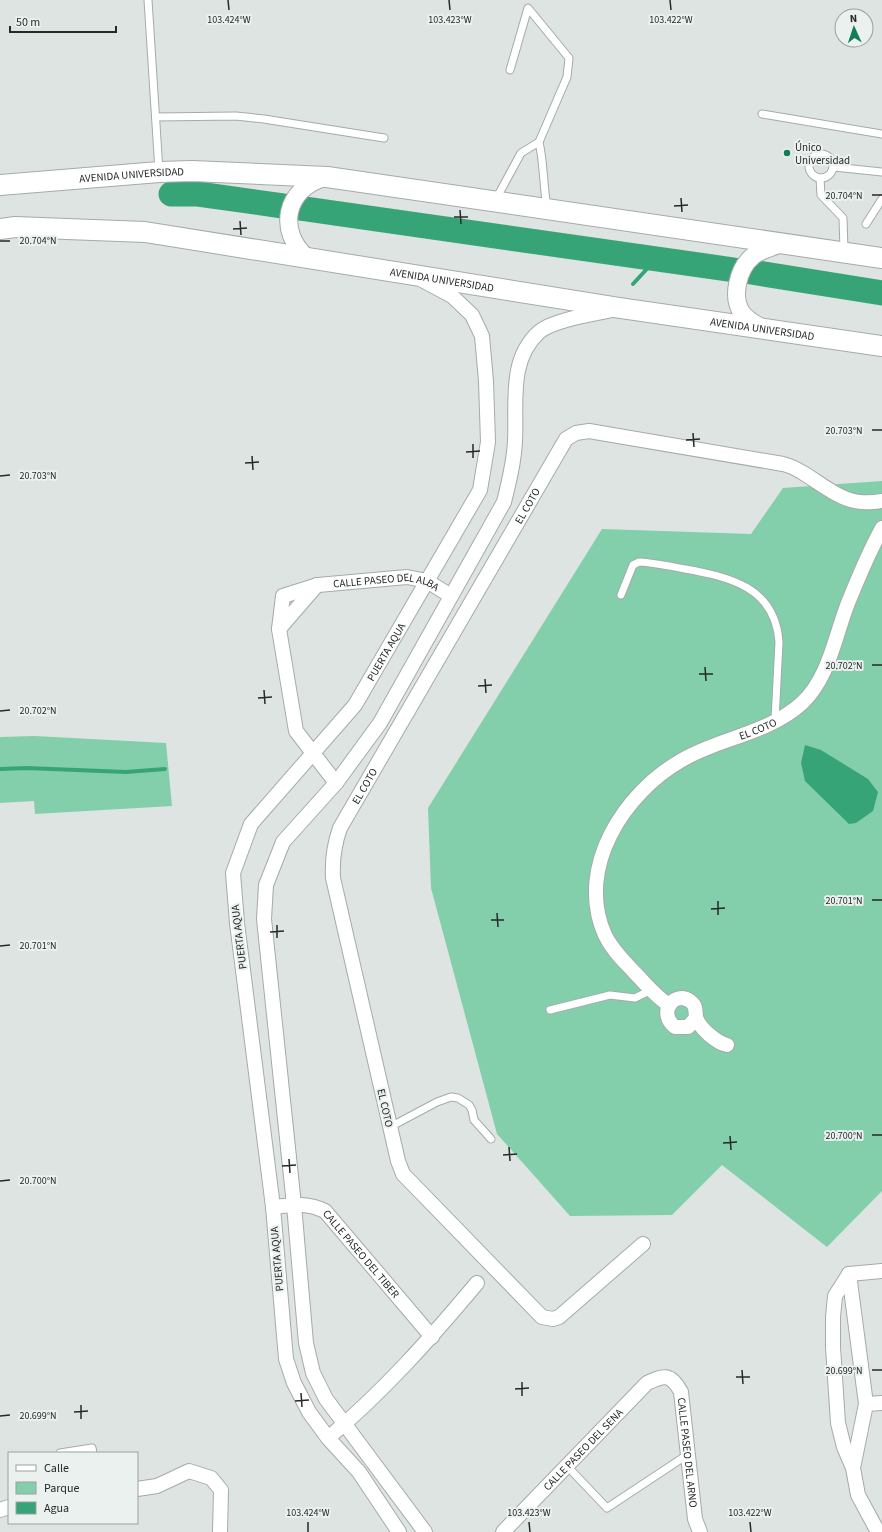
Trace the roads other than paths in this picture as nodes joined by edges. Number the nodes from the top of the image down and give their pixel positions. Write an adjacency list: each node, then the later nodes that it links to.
1 (148, 0): 4 (lane)
2 (510, 70): 7 (lane)
3 (762, 114): 5 (lane)
4 (156, 117): 6 (lane); 9 (lane)
5 (882, 134)
6 (384, 138)
7 (538, 142): 15 (lane); 16 (lane)
8 (834, 167): 10 (lane); 12 (lane); 12 (lane)
9 (159, 172): 11 (main road, AVENIDA UNIVERSIDAD); 13 (main road, AVENIDA UNIVERSIDAD)
10 (882, 172)
11 (327, 177): 15 (main road, AVENIDA UNIVERSIDAD); 22 (street)
12 (820, 178): 20 (lane)
13 (0, 186)
14 (882, 199): 17 (lane)
15 (495, 202): 16 (main road, AVENIDA UNIVERSIDAD)
16 (548, 209): 19 (main road, AVENIDA UNIVERSIDAD)
17 (866, 224)
18 (0, 229): 22 (main road, AVENIDA UNIVERSIDAD)
19 (781, 244): 20 (main road, AVENIDA UNIVERSIDAD); 25 (street)
20 (844, 252): 21 (main road, AVENIDA UNIVERSIDAD)
21 (882, 258)
22 (308, 259): 23 (main road, AVENIDA UNIVERSIDAD)
23 (414, 276): 24 (main road, AVENIDA UNIVERSIDAD); 29 (street, PUERTA AQUA)
24 (620, 308): 25 (main road, AVENIDA UNIVERSIDAD); 32 (street, PUERTA AQUA)
25 (762, 328): 26 (main road, AVENIDA UNIVERSIDAD)
26 (882, 346)
27 (882, 501): 42 (street, EL COTO)
28 (882, 528): 34 (street)
29 (427, 581): 30 (street, CALLE PASEO DEL ALBA); 32 (street, CALLE PASEO DEL ALBA); 35 (street, PUERTA AQUA)
30 (318, 585): 33 (street, CALLE PASEO DEL ALBA); 33 (street, CALLE PASEO DEL ALBA)
31 (621, 595): 34 (lane, EL COTO)
32 (451, 596): 36 (street, PUERTA AQUA)
33 (279, 629): 35 (street, CALLE PASEO DEL ALBA)
34 (775, 720): 37 (street, EL COTO)
35 (313, 754): 36 (street, CALLE PASEO DEL ALBA); 45 (street, PUERTA AQUA)
36 (336, 783): 44 (street, PUERTA AQUA)
37 (651, 990): 38 (street, EL COTO); 39 (lane)
38 (669, 1005): 40 (street); 40 (street)
39 (550, 1010)
40 (696, 1018): 41 (street)
41 (727, 1045)
42 (390, 1127): 43 (lane); 46 (street, EL COTO)
43 (491, 1139)
44 (294, 1205): 45 (street, CALLE PASEO DEL TIBER); 50 (street, CALLE PASEO DEL TIBER); 54 (street, PUERTA AQUA)
45 (273, 1207): 55 (street, PUERTA AQUA)
46 (643, 1244)
47 (882, 1271): 48 (street)
48 (849, 1274): 53 (street); 60 (street)
49 (477, 1283): 50 (street)
50 (432, 1337): 54 (street)
51 (647, 1383): 58 (street, CALLE PASEO DEL ARNO); 59 (street, CALLE PASEO DEL SENA)
52 (882, 1403): 53 (street)
53 (866, 1404): 60 (street)
54 (345, 1423): 55 (street); 65 (street, PUERTA AQUA)
55 (328, 1438): 64 (street, PUERTA AQUA)
56 (66, 1452): 57 (lane)
57 (93, 1452)
58 (687, 1455): 59 (lane); 67 (street, CALLE PASEO DEL ARNO)
59 (567, 1466): 66 (street, CALLE PASEO DEL SENA)
60 (853, 1468): 62 (street)
61 (138, 1489): 63 (street)
62 (878, 1530)
63 (220, 1532)
64 (400, 1532)
65 (425, 1532)
66 (503, 1532)
67 (700, 1532)

